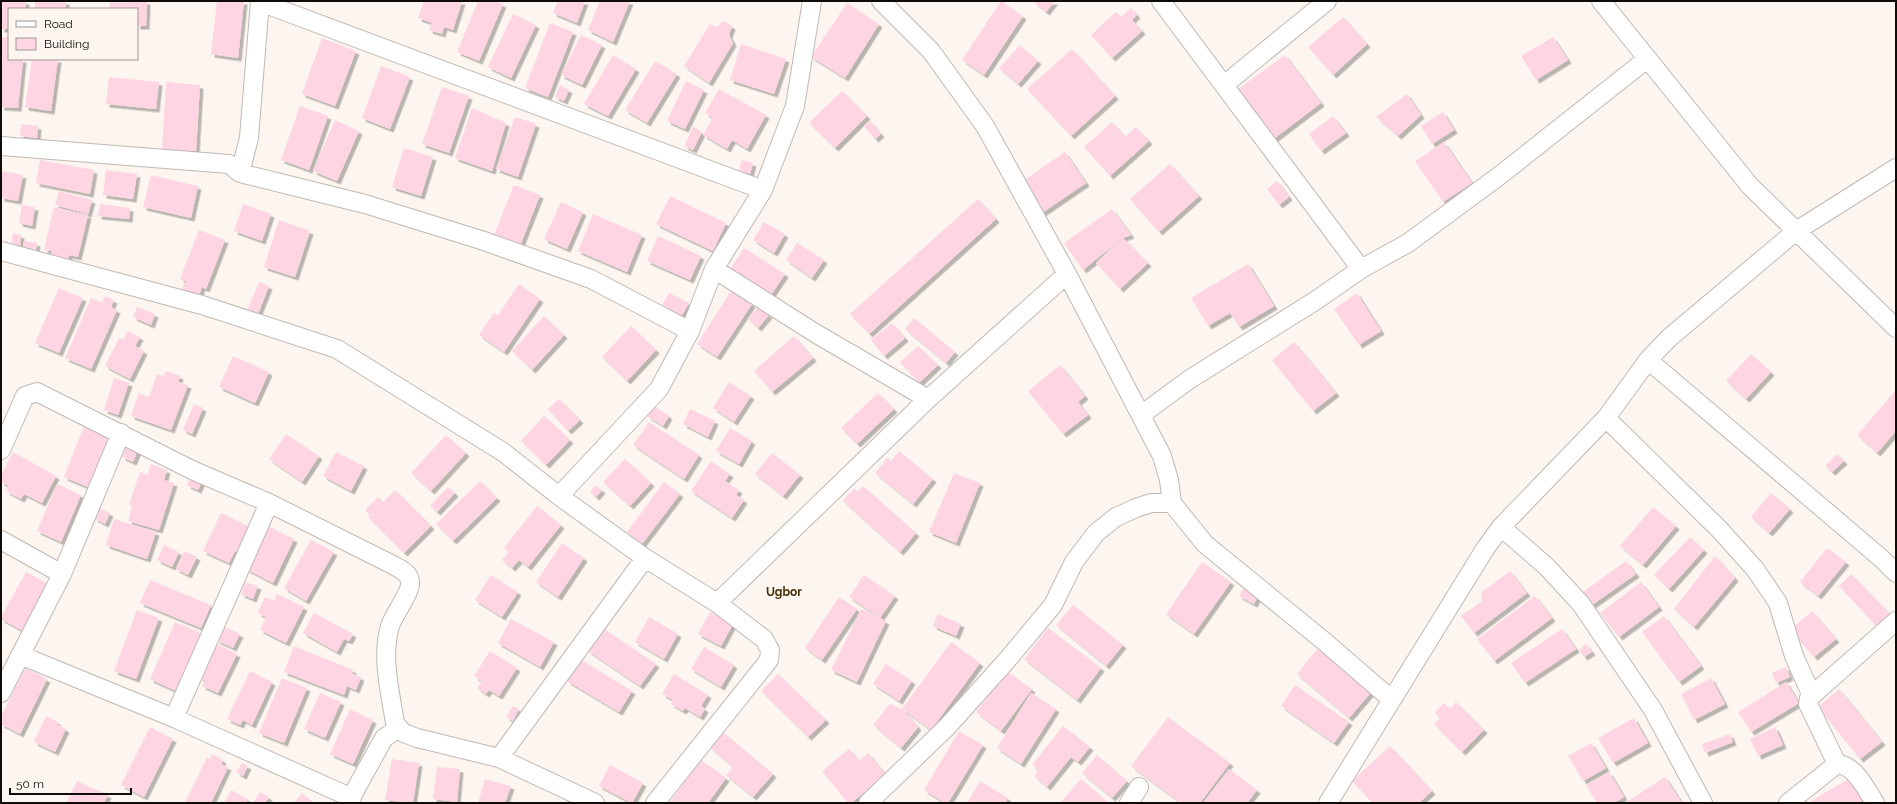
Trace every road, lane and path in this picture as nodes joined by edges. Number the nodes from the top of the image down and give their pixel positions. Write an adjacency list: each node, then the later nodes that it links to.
1 (812, 1): 12 (street)
2 (881, 1): 17 (street)
3 (1161, 1): 8 (street)
4 (1327, 1): 8 (street)
5 (1601, 1): 7 (street)
6 (260, 2): 11 (street); 12 (street)
7 (1647, 58): 13 (street); 16 (street)
8 (1224, 85): 16 (street)
9 (1, 146): 11 (street)
10 (1896, 168): 13 (street)
11 (240, 173): 19 (street)
12 (763, 190): 15 (street)
13 (1796, 231): 18 (street); 20 (street)
14 (1, 251): 26 (street)
15 (714, 269): 19 (street); 21 (street)
16 (1361, 269): 22 (street)
17 (1067, 274): 21 (street); 22 (street)
18 (1896, 328)
19 (690, 331): 26 (street)
20 (1648, 360): 23 (street); 32 (street)
21 (928, 399): 34 (street)
22 (1140, 415): 28 (street)
23 (1606, 418): 29 (street); 38 (street)
24 (121, 433): 25 (street); 27 (street); 33 (street)
25 (1, 450)
26 (559, 496): 31 (street)
27 (268, 503): 40 (street); 41 (street)
28 (1172, 503): 39 (street); 48 (street)
29 (1501, 527): 39 (street); 51 (street)
30 (1, 540): 33 (street)
31 (645, 558): 34 (street); 42 (street)
32 (1896, 573)
33 (62, 574): 36 (street)
34 (717, 603): 47 (street)
35 (1896, 621): 38 (street)
36 (20, 655): 37 (street); 40 (street)
37 (1, 693)
38 (1811, 694): 43 (street)
39 (1391, 699): 50 (street)
40 (174, 718): 46 (street)
41 (399, 728): 42 (street); 46 (street)
42 (499, 758): 45 (street)
43 (1837, 764): 52 (street); 53 (street)
44 (1139, 787): 49 (street)
45 (583, 800)
46 (350, 801)
47 (654, 803)
48 (868, 803)
49 (1129, 803)
50 (1328, 803)
51 (1703, 803)
52 (1788, 803)
53 (1875, 803)

